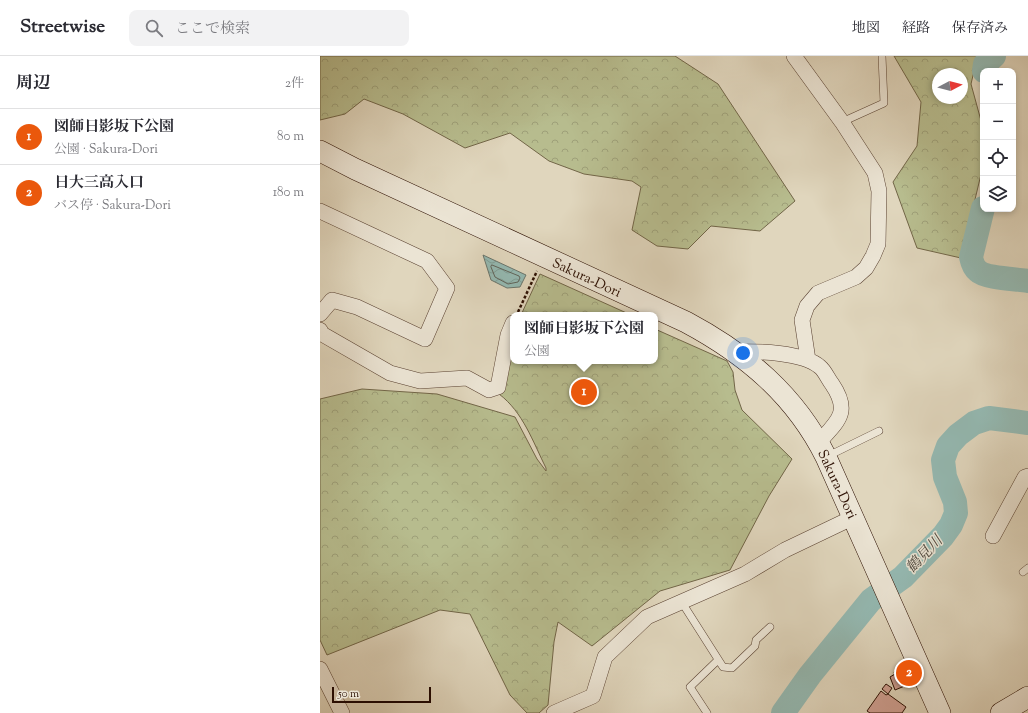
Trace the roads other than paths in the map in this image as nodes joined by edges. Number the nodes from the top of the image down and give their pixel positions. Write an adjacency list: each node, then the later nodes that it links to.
1 (794, 56): 3 (street)
2 (882, 56): 3 (lane)
3 (842, 122): 10 (street)
4 (320, 151): 9 (street, Sakura-Dori)
5 (320, 211): 6 (street)
6 (320, 314)
7 (320, 330): 8 (street)
8 (510, 330)
9 (735, 352): 10 (street); 12 (street, Sakura-Dori)
10 (808, 360): 12 (street)
11 (879, 431): 12 (lane)
12 (823, 449): 14 (street, Sakura-Dori)
13 (1028, 476): 15 (street)
14 (854, 517): 16 (street); 24 (street, Sakura-Dori)
15 (993, 536)
16 (681, 601): 18 (lane); 22 (street)
17 (770, 628): 18 (lane)
18 (718, 660): 23 (lane)
19 (320, 669): 21 (street)
20 (1028, 697): 25 (street)
21 (342, 713)
22 (554, 713)
23 (707, 713)
24 (940, 713)
25 (1001, 713)

